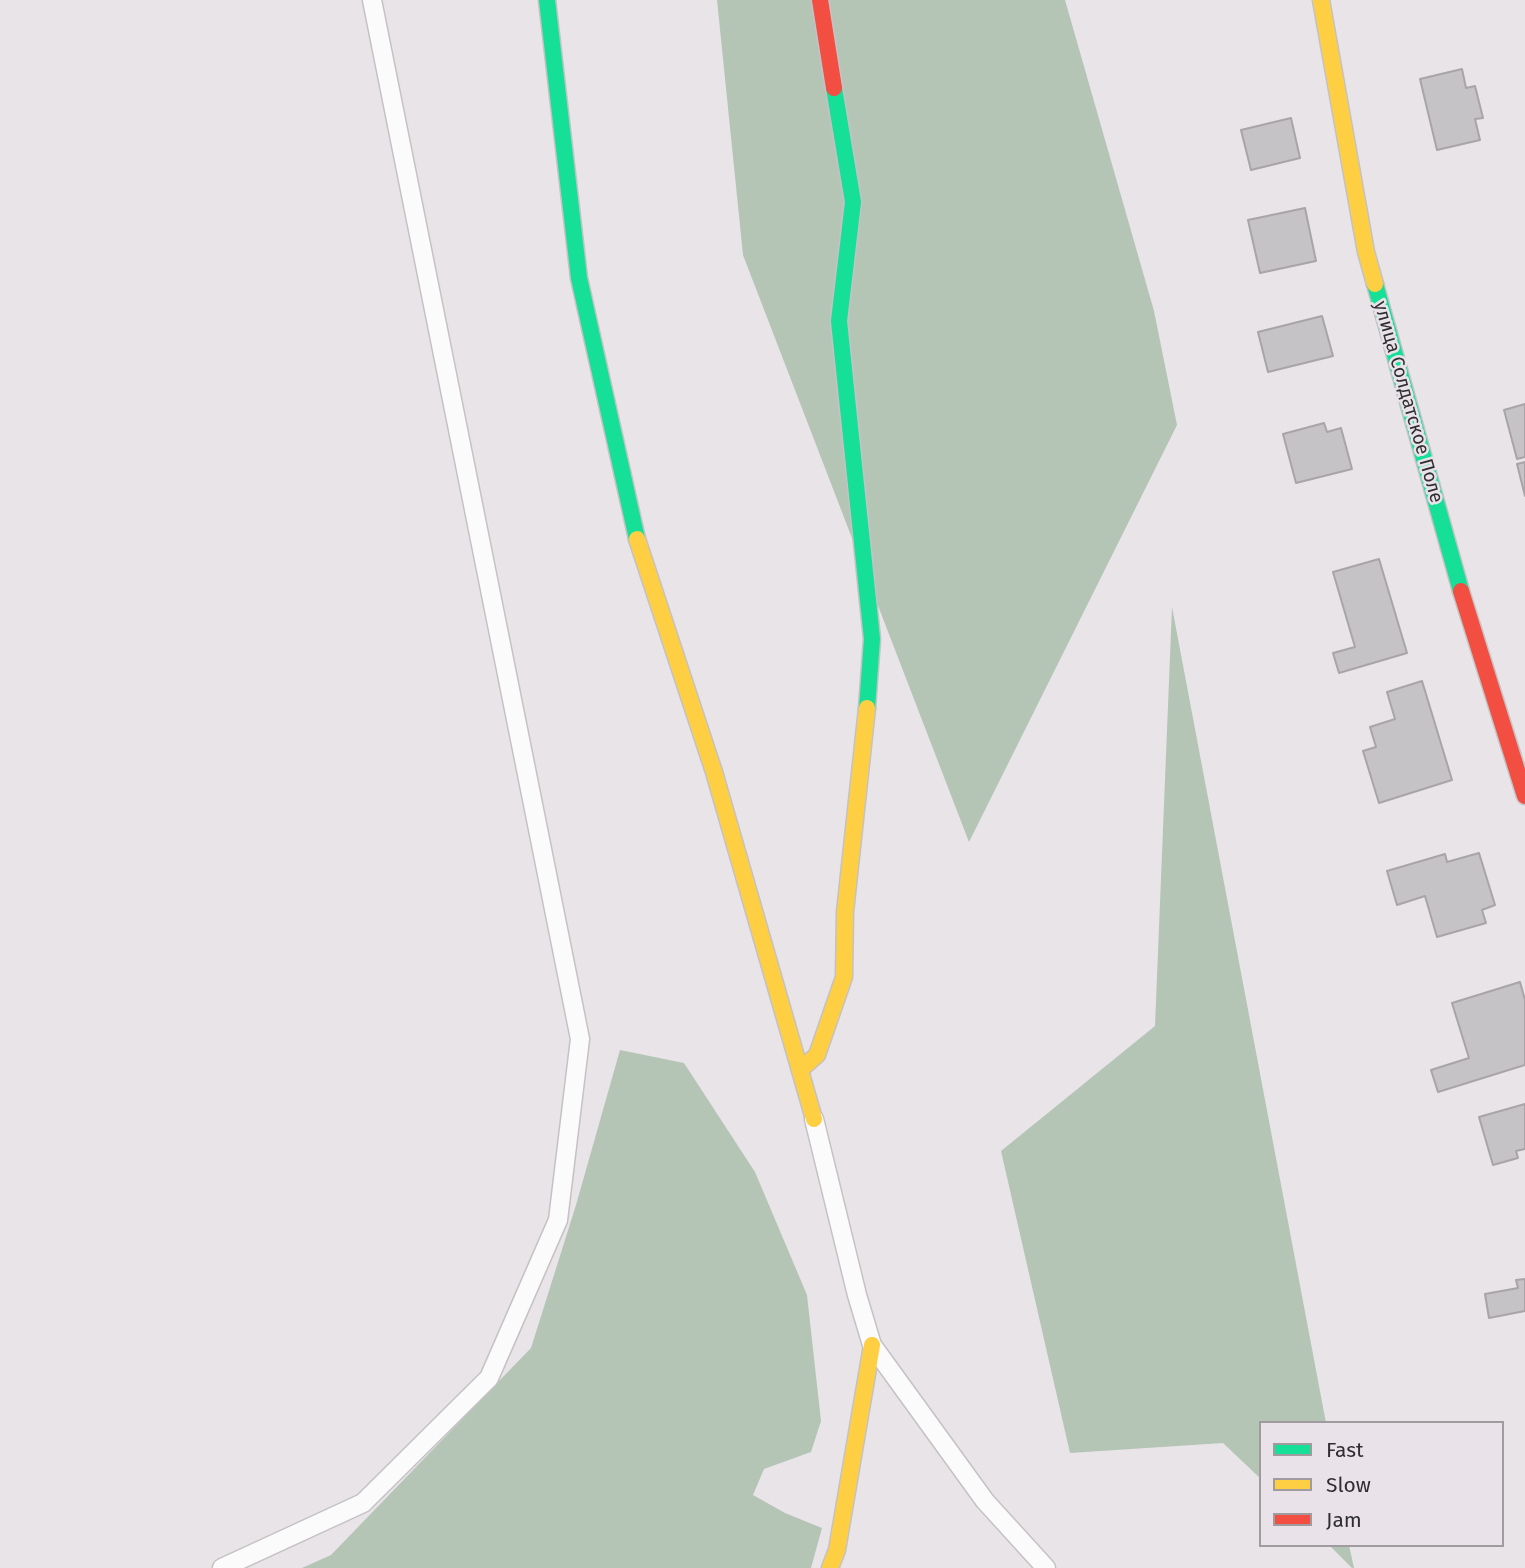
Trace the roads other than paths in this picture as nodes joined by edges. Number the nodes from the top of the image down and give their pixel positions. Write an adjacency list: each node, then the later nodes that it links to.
1 (372, 0): 9 (lane)
2 (547, 0): 6 (street)
3 (820, 0): 6 (street)
4 (1321, 0): 5 (street, улица Солдатское Поле)
5 (1525, 796)
6 (800, 1070): 7 (street)
7 (814, 1119): 8 (lane)
8 (872, 1345): 10 (street); 11 (lane)
9 (222, 1568)
10 (830, 1568)
11 (1046, 1568)

